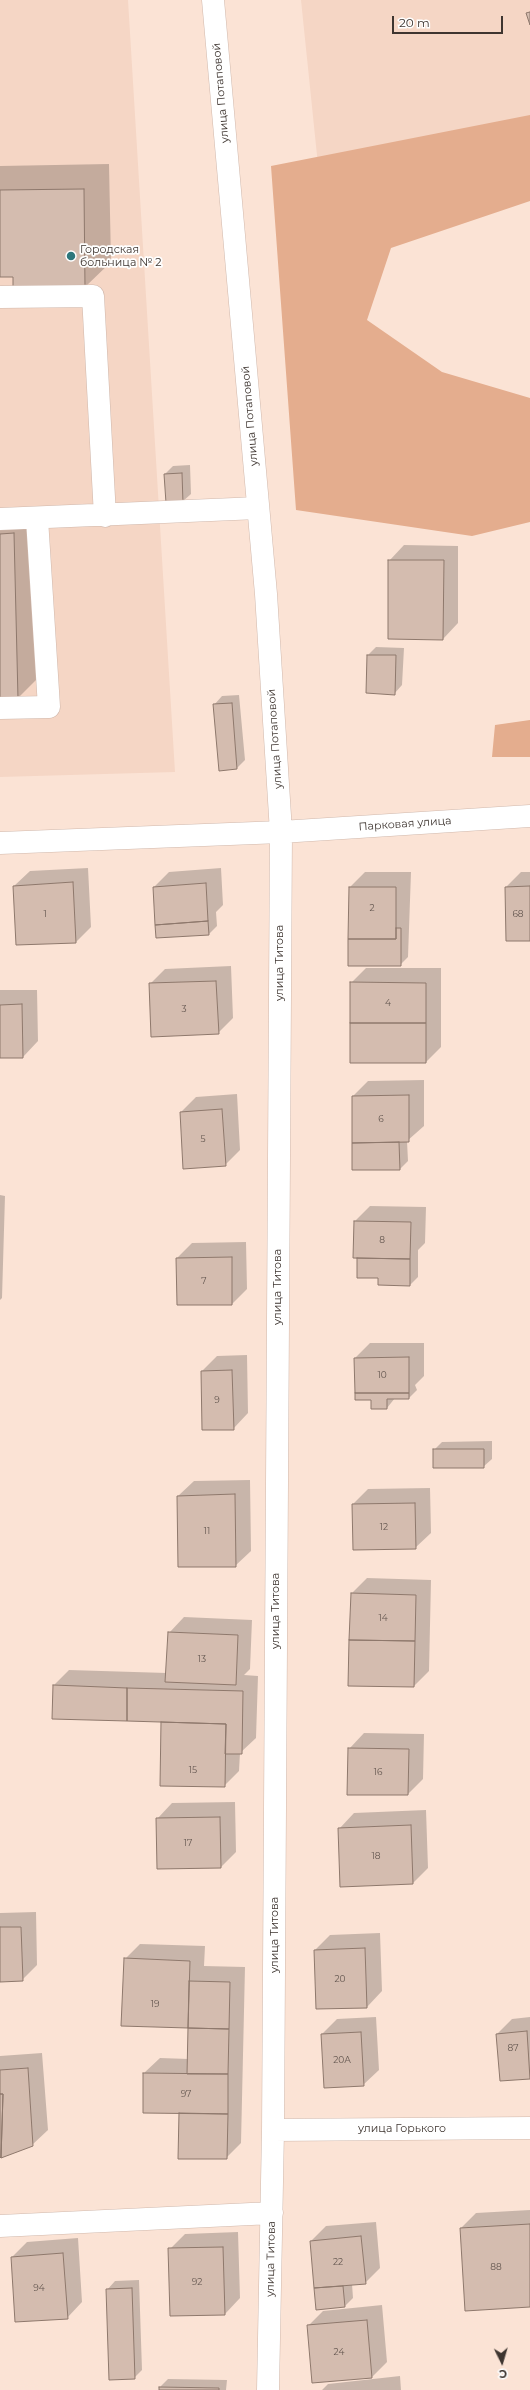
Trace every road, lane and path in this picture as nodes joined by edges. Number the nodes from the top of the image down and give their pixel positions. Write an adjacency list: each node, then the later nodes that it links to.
1 (213, 0): 3 (street, улица Потаповой)
2 (0, 297): 4 (street)
3 (258, 508): 4 (street); 9 (street, улица Потаповой)
4 (105, 516): 5 (street)
5 (37, 518): 6 (street); 7 (street)
6 (0, 520)
7 (0, 708)
8 (530, 816): 9 (street, Парковая улица)
9 (281, 832): 10 (street, Парковая улица); 12 (street, улица Титова)
10 (0, 843)
11 (530, 2128): 12 (street, улица Горького)
12 (273, 2130): 13 (street, улица Титова)
13 (272, 2213): 14 (street); 15 (street, улица Титова)
14 (0, 2226)
15 (268, 2390)

